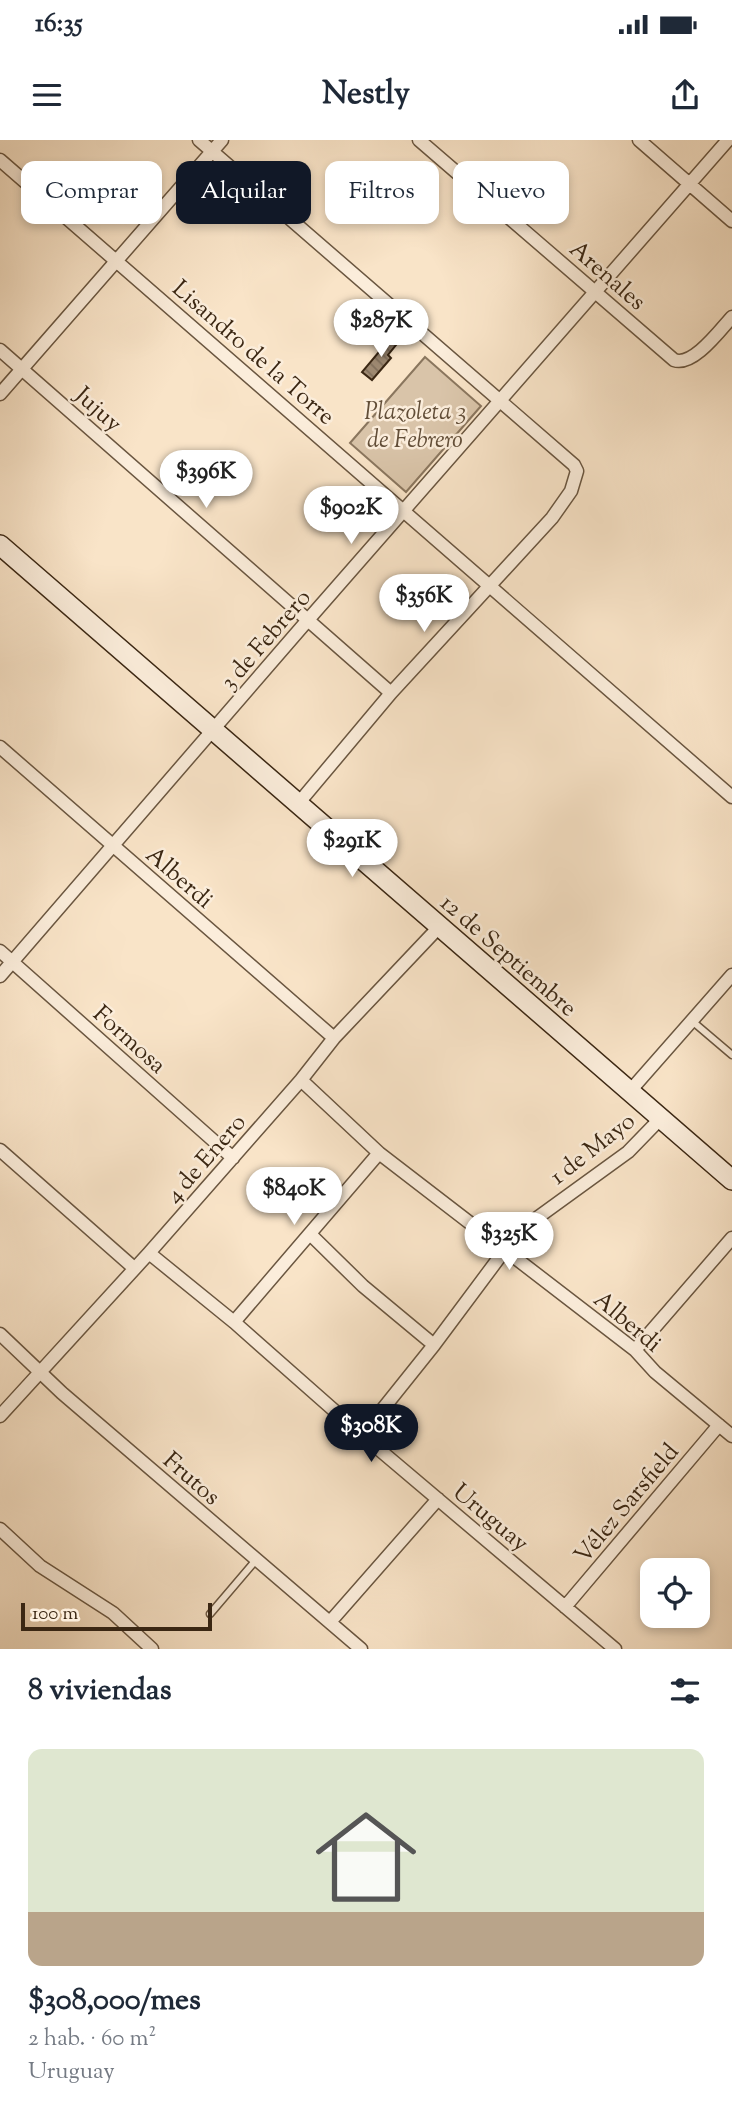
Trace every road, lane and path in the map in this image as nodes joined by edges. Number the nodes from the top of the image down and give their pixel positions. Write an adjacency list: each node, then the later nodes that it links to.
1 (199, 140): 6 (street)
2 (222, 140): 6 (street)
3 (419, 140): 11 (street, Arenales)
4 (639, 140): 8 (street)
5 (729, 140): 8 (street, 3 de Febrero)
6 (212, 151): 10 (street); 16 (street)
7 (0, 160): 10 (street, Lisandro de la Torre)
8 (690, 184): 9 (street); 11 (street, 3 de Febrero)
9 (732, 222)
10 (118, 261): 14 (street); 17 (street, Lisandro de la Torre)
11 (595, 293): 12 (street, Arenales); 16 (street, 3 de Febrero)
12 (732, 317)
13 (0, 350): 14 (street, Jujuy)
14 (22, 369): 15 (street); 20 (street, Jujuy)
15 (0, 394)
16 (500, 400): 17 (street, 3 de Febrero); 19 (street)
17 (404, 511): 19 (street, Lisandro de la Torre); 20 (street, 3 de Febrero)
18 (0, 545): 22 (street, 12 de Septiembre)
19 (490, 586): 21 (street); 24 (street, Lisandro de la Torre)
20 (307, 621): 21 (street, Jujuy); 22 (street, 3 de Febrero)
21 (391, 693): 25 (street)
22 (213, 731): 25 (street, 12 de Septiembre); 26 (street, 3 de Febrero)
23 (2, 752): 26 (street, Alberdi)
24 (732, 797)
25 (297, 804): 27 (street, 12 de Septiembre)
26 (112, 846): 29 (street, 3 de Febrero); 33 (street, Alberdi)
27 (439, 927): 33 (street, 4 de Enero); 36 (street, 12 de Septiembre)
28 (0, 951): 29 (street, Formosa)
29 (12, 962): 31 (street, 3 de Febrero); 40 (street, Formosa)
30 (732, 975): 32 (street, 1 de Mayo)
31 (0, 976)
32 (692, 1021): 34 (lane); 36 (street, 1 de Mayo)
33 (334, 1038): 35 (street, 4 de Enero)
34 (732, 1055)
35 (301, 1080): 39 (street, Alberdi); 40 (street, 4 de Enero)
36 (630, 1091): 37 (street, 12 de Septiembre)
37 (661, 1118): 41 (street, 12 de Septiembre); 44 (street, 1 de Mayo)
38 (0, 1150): 46 (street)
39 (379, 1153): 42 (street); 44 (street, Alberdi)
40 (233, 1158): 45 (street, 4 de Enero)
41 (732, 1180)
42 (310, 1234): 47 (street); 49 (street)
43 (732, 1238): 50 (street)
44 (504, 1250): 49 (street, 1 de Mayo); 50 (street, Alberdi)
45 (149, 1253): 46 (street, 4 de Enero); 47 (street, Uruguay)
46 (134, 1268): 51 (street, 4 de Enero)
47 (234, 1322): 54 (street, Uruguay)
48 (0, 1334): 51 (street, Frutos)
49 (434, 1345): 54 (street, 1 de Mayo)
50 (635, 1350): 53 (street, Alberdi)
51 (39, 1371): 52 (street, 4 de Enero); 58 (street, Frutos)
52 (0, 1416)
53 (719, 1425): 55 (street, Alberdi); 59 (street, Vélez Sarsfield)
54 (362, 1435): 56 (street, Uruguay)
55 (732, 1436)
56 (438, 1499): 59 (street, Uruguay); 61 (street)
57 (0, 1529): 62 (street)
58 (256, 1560): 60 (lane); 61 (street, Frutos)
59 (565, 1607): 64 (street, Uruguay)
60 (210, 1614)
61 (330, 1622): 63 (street, Frutos)
62 (152, 1649)
63 (361, 1649)
64 (615, 1649)

